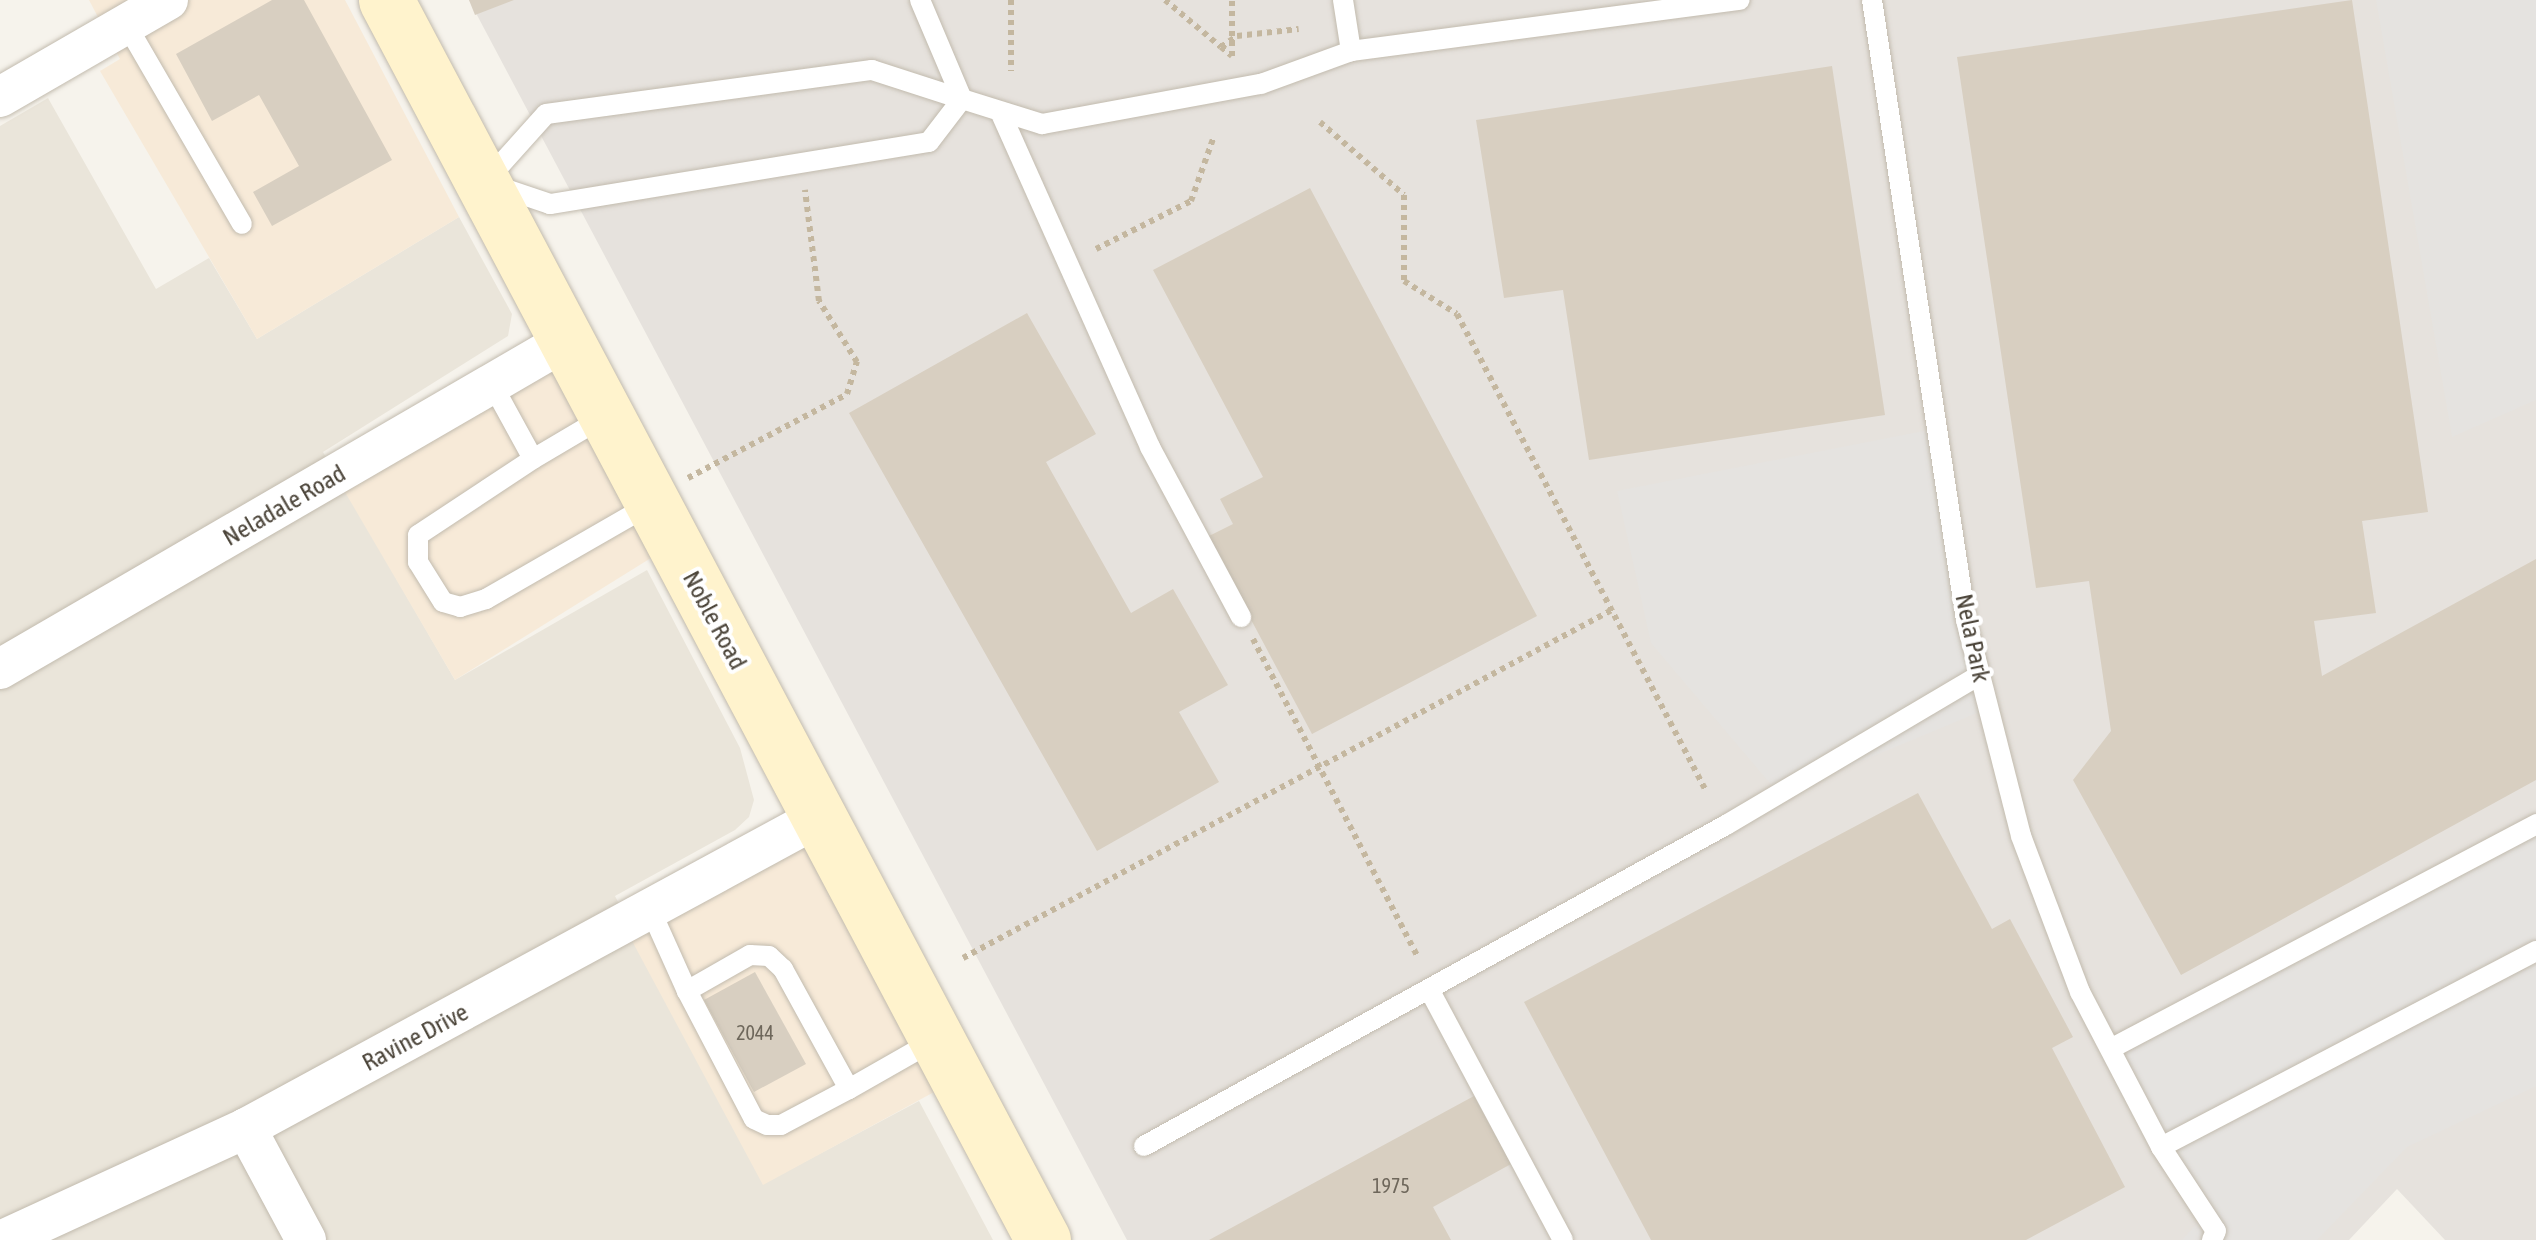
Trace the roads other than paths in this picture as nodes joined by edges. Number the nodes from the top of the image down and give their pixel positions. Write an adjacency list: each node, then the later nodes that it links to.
1 (386, 0): 11 (main road, Noble Road)
2 (920, 0): 9 (lane)
3 (1343, 0): 7 (lane)
4 (1740, 0): 7 (lane)
5 (1872, 0): 20 (lane, Nela Park)
6 (153, 7): 8 (street); 12 (lane)
7 (1351, 51): 10 (lane)
8 (0, 97)
9 (962, 99): 10 (lane); 11 (lane); 11 (lane)
10 (1002, 116): 18 (lane)
11 (486, 182): 13 (main road, Noble Road)
12 (242, 224)
13 (567, 340): 14 (street, Neladale Road); 15 (main road, Noble Road)
14 (492, 384): 16 (lane); 19 (street, Neladale Road)
15 (607, 416): 16 (lane); 17 (main road, Noble Road)
16 (533, 460): 17 (lane)
17 (670, 491): 21 (main road, Noble Road)
18 (1242, 617)
19 (0, 669)
20 (1980, 675): 26 (lane); 28 (lane, Nela Park)
21 (819, 817): 23 (street, Ravine Drive); 27 (main road, Noble Road)
22 (2536, 824): 28 (lane)
23 (652, 911): 25 (lane); 30 (street, Ravine Drive)
24 (2536, 950): 32 (lane)
25 (687, 991): 29 (lane); 29 (lane)
26 (1430, 991): 31 (lane); 37 (lane)
27 (937, 1039): 29 (lane); 36 (main road, Noble Road)
28 (2112, 1048): 32 (lane, Nela Park)
29 (849, 1089)
30 (246, 1128): 34 (street, Ravine Drive); 35 (street)
31 (1144, 1146)
32 (2161, 1147): 33 (lane, Nela Park)
33 (2214, 1235)
34 (3, 1240)
35 (306, 1240)
36 (1043, 1240)
37 (1563, 1240)

